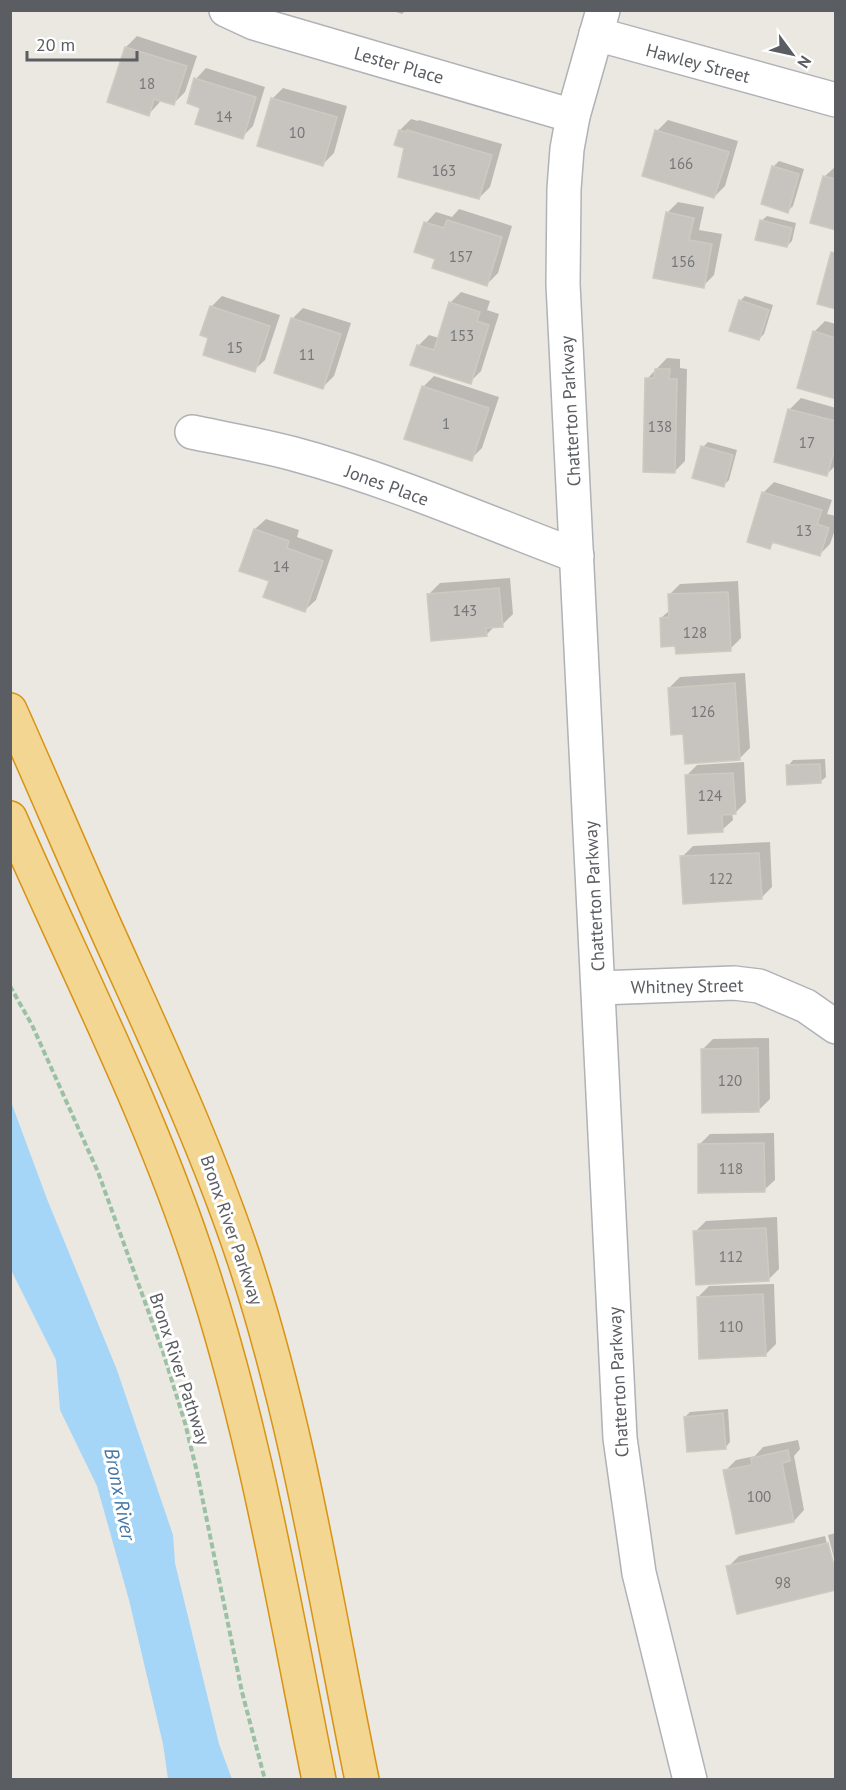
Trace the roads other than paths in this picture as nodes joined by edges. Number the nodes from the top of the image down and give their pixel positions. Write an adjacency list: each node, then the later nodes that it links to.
1 (226, 10): 4 (street, Lester Place)
2 (599, 22): 3 (street, Hawley Street); 4 (street, Chatterton Parkway)
3 (836, 100)
4 (573, 116): 6 (street, Chatterton Parkway)
5 (192, 432): 6 (street, Jones Place)
6 (577, 556): 9 (street, Chatterton Parkway)
7 (10, 710): 12 (highway, Bronx River Parkway)
8 (10, 818): 11 (highway)
9 (599, 988): 10 (street, Whitney Street); 13 (street, Chatterton Parkway)
10 (836, 1027)
11 (319, 1779)
12 (362, 1779)
13 (690, 1779)

